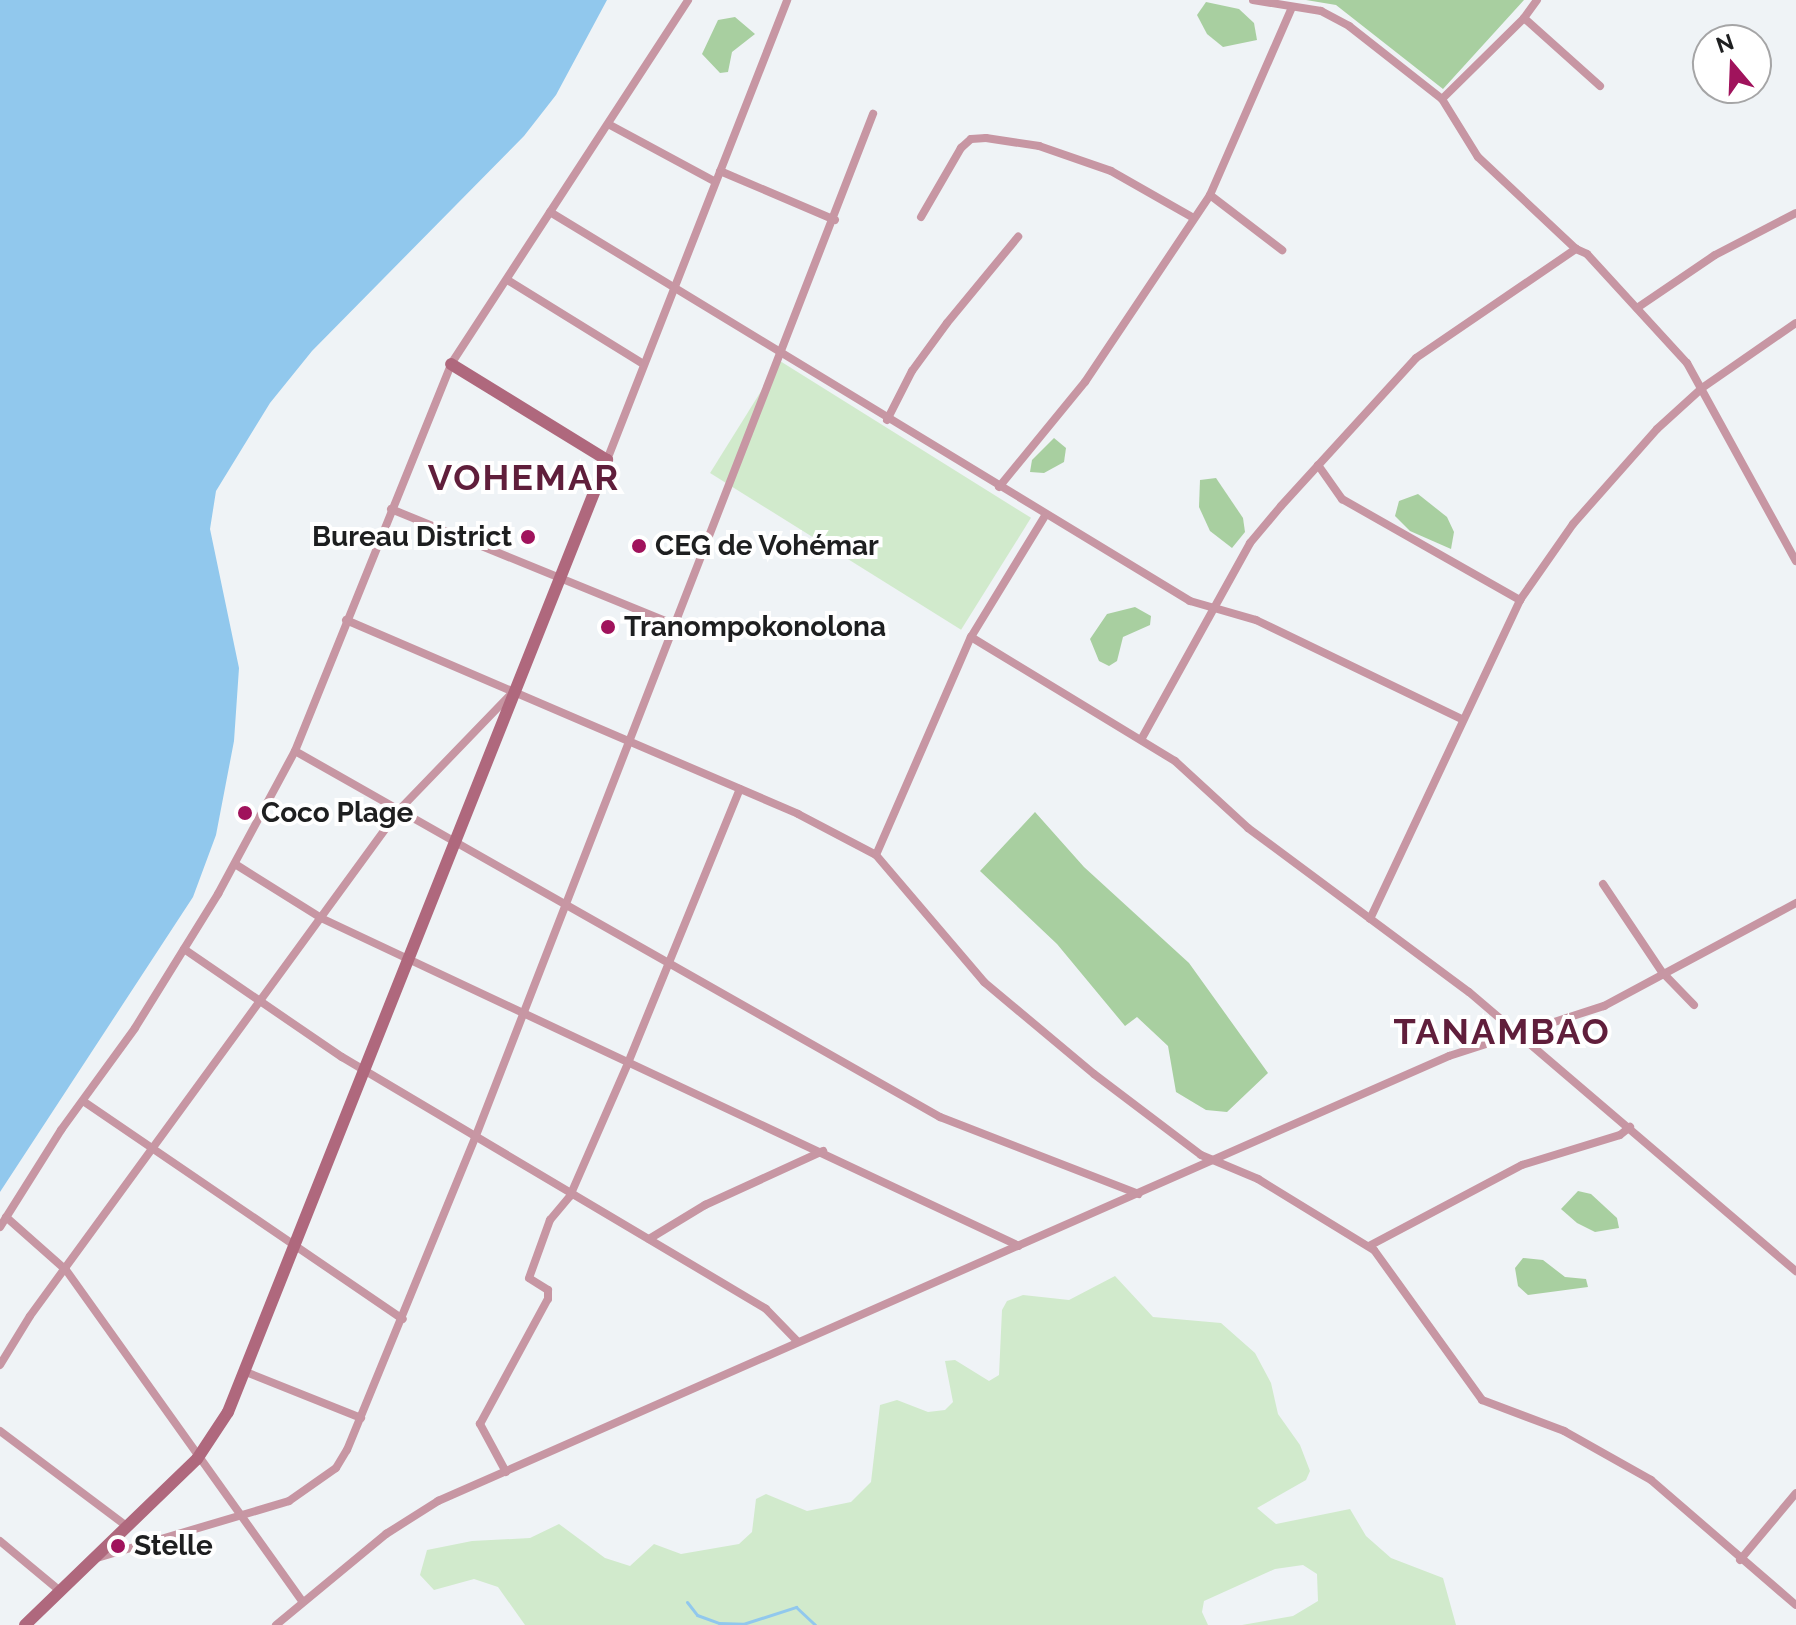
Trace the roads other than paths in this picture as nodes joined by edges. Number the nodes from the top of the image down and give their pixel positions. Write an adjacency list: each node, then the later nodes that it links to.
1 (688, 0): 10 (street)
2 (787, 0): 11 (street)
3 (1253, 0): 5 (street)
4 (1537, 0): 6 (street)
5 (1292, 7): 8 (street); 13 (street)
6 (1524, 18): 7 (street); 8 (street)
7 (1600, 86)
8 (1442, 99): 20 (street)
9 (873, 114): 18 (street)
10 (610, 125): 12 (street); 14 (street)
11 (720, 171): 12 (street); 18 (street)
12 (714, 181): 23 (street)
13 (1210, 195): 17 (street); 21 (street)
14 (550, 212): 22 (street); 23 (street)
15 (1796, 213): 24 (street)
16 (921, 217): 17 (street)
17 (1192, 217): 33 (street)
18 (835, 220): 26 (street)
19 (1018, 237): 30 (street)
20 (1576, 249): 24 (street); 32 (street)
21 (1282, 250)
22 (509, 281): 27 (street); 28 (street)
23 (671, 288): 26 (street); 27 (street)
24 (1637, 308): 29 (street)
25 (1796, 323): 29 (street)
26 (777, 354): 30 (street); 41 (street)
27 (642, 363): 31 (street)
28 (451, 364): 31 (street); 34 (street)
29 (1702, 388): 36 (street); 38 (street)
30 (887, 420): 33 (street)
31 (607, 460): 37 (street)
32 (1318, 465): 38 (street); 39 (street)
33 (999, 487): 35 (street)
34 (391, 509): 37 (street); 40 (street)
35 (1045, 516): 39 (street); 42 (street)
36 (1796, 561)
37 (560, 582): 41 (street); 43 (street)
38 (1520, 600): 44 (street)
39 (1214, 607): 44 (street); 45 (street)
40 (346, 620): 43 (street); 47 (street)
41 (673, 624): 46 (street)
42 (971, 637): 45 (street); 51 (street)
43 (511, 694): 46 (street); 49 (street); 50 (street)
44 (1462, 719): 57 (street)
45 (1142, 738): 57 (street)
46 (626, 744): 48 (street); 54 (street)
47 (295, 751): 49 (street); 52 (street)
48 (740, 789): 51 (street); 60 (street)
49 (400, 809): 50 (street); 56 (street)
50 (456, 844): 54 (street); 59 (street)
51 (876, 855): 73 (street)
52 (235, 864): 56 (street); 58 (street)
53 (1603, 884): 61 (street)
54 (566, 900): 60 (street); 64 (street)
55 (1796, 903): 61 (street)
56 (321, 918): 59 (street); 62 (street)
57 (1370, 919): 65 (street)
58 (184, 949): 62 (street); 68 (street)
59 (409, 957): 64 (street); 67 (street)
60 (665, 962): 66 (street); 74 (street)
61 (1662, 972): 63 (street); 65 (street)
62 (262, 1000): 67 (street); 72 (street)
63 (1694, 1005)
64 (524, 1013): 66 (street); 70 (street)
65 (1514, 1035): 69 (street); 73 (street)
66 (628, 1063): 71 (street); 75 (street)
67 (365, 1068): 70 (street); 79 (street)
68 (83, 1101): 72 (street); 76 (street)
69 (1630, 1127): 81 (street); 83 (street)
70 (475, 1138): 75 (street); 84 (street)
71 (823, 1151): 78 (street); 80 (street)
72 (152, 1152): 79 (street); 82 (street)
73 (1219, 1159): 74 (street); 81 (street)
74 (1139, 1195): 80 (street)
75 (570, 1196): 78 (street); 91 (street)
76 (6, 1217): 77 (street); 82 (street)
77 (0, 1227)
78 (649, 1239): 85 (street)
79 (294, 1245): 84 (street); 87 (street)
80 (1019, 1246): 85 (street)
81 (1369, 1246): 97 (street)
82 (66, 1270): 86 (street); 90 (street)
83 (1796, 1271)
84 (403, 1319): 88 (street)
85 (797, 1341): 91 (street)
86 (0, 1365)
87 (246, 1372): 88 (street); 90 (street)
88 (361, 1418): 93 (street)
89 (0, 1431): 94 (street)
90 (197, 1459): 93 (street); 94 (street)
91 (506, 1472): 99 (street)
92 (1796, 1493): 97 (street)
93 (242, 1515): 96 (street); 99 (street)
94 (125, 1525): 96 (street)
95 (0, 1541): 98 (street)
96 (96, 1558): 98 (street)
97 (1740, 1560): 100 (street)
98 (60, 1591): 101 (street)
99 (302, 1601): 102 (street)
100 (1796, 1605)
101 (25, 1625)
102 (276, 1625)

